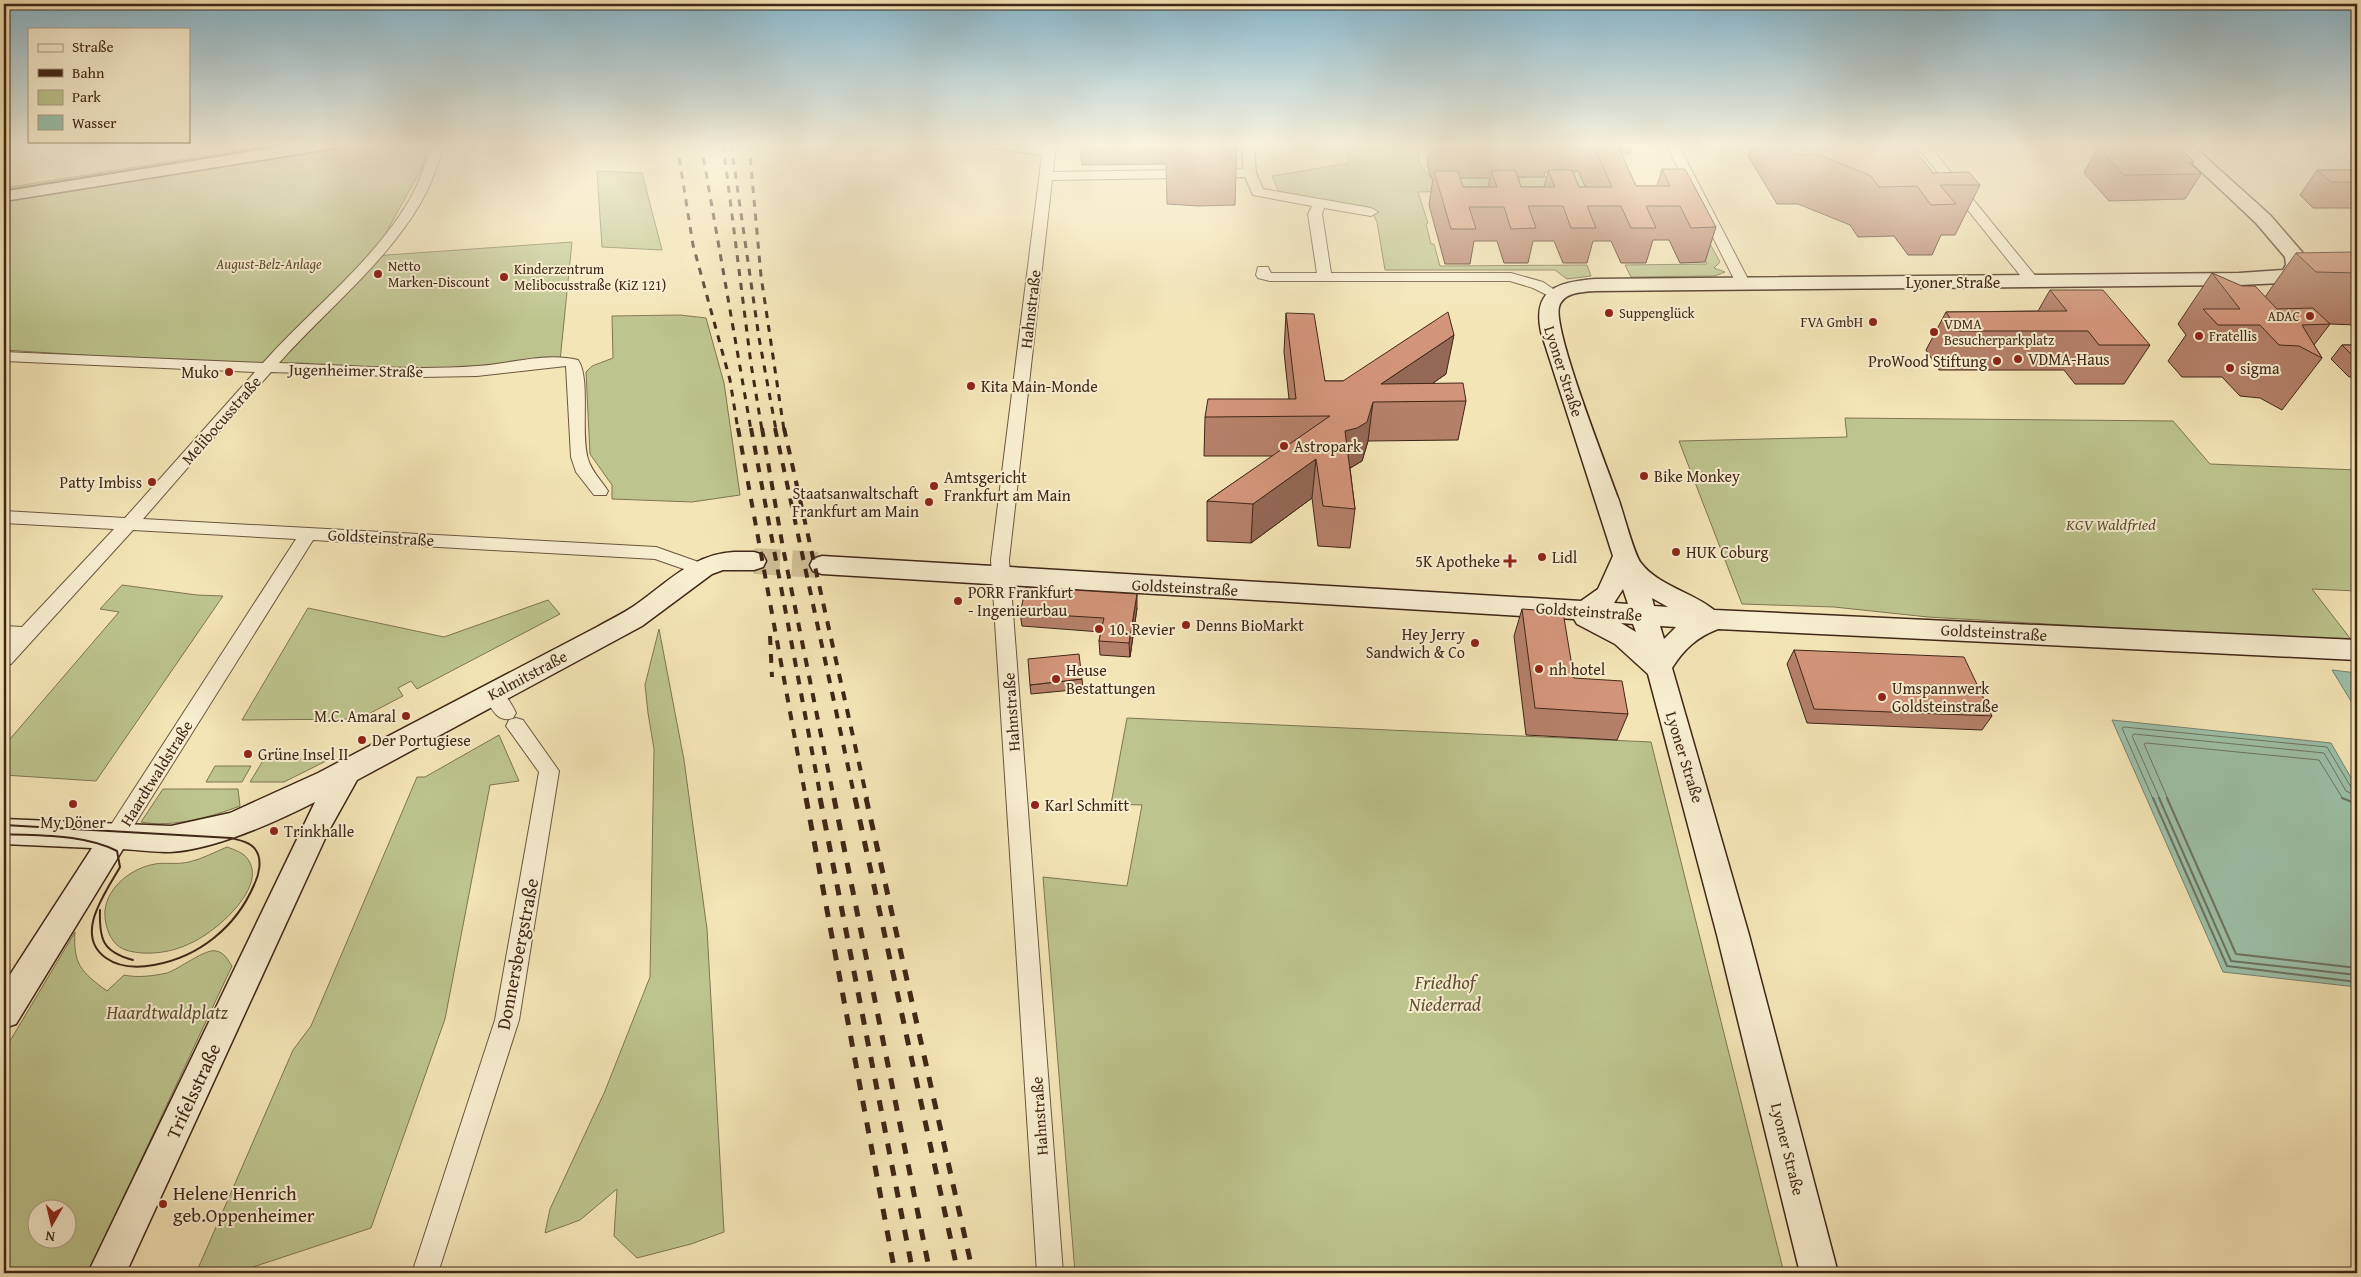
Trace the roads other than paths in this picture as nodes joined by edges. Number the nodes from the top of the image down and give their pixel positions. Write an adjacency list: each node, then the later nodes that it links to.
1 (1320, 203): 10 (street)
2 (413, 204): 15 (street, Melibocusstraße)
3 (1043, 204): 24 (street, Hahnstraße)
4 (1323, 204): 8 (street)
5 (1702, 204): 12 (street)
6 (1970, 204): 11 (street)
7 (2246, 204): 11 (main road, Lyoner Straße)
8 (1371, 212)
9 (1263, 270): 10 (street)
10 (1325, 278): 13 (street)
11 (2032, 281): 12 (main road, Lyoner Straße)
12 (1743, 283): 13 (main road, Lyoner Straße)
13 (1555, 296): 21 (main road, Lyoner Straße)
14 (4, 356): 15 (street, Jugenheimer Straße)
15 (267, 368): 16 (street, Jugenheimer Straße); 18 (street, Melibocusstraße)
16 (600, 491)
17 (4, 517): 18 (street, Goldsteinstraße)
18 (127, 525): 19 (street, Goldsteinstraße); 29 (street, Melibocusstraße)
19 (308, 534): 23 (street, Goldsteinstraße); 38 (street, Haardtwaldstraße)
20 (754, 561): 23 (main road)
21 (1627, 562): 25 (main road); 26 (main road, Lyoner Straße); 27 (main road)
22 (822, 565): 24 (street, Goldsteinstraße)
23 (701, 569): 33 (main road, Kalmitstraße)
24 (1002, 576): 25 (main road, Goldsteinstraße); 42 (street, Hahnstraße)
25 (1576, 610): 26 (main road, Goldsteinstraße); 32 (main road)
26 (1644, 615): 27 (main road, Goldsteinstraße); 32 (main road, Lyoner Straße)
27 (1714, 619): 30 (main road, Goldsteinstraße); 32 (main road)
28 (4, 633): 29 (street)
29 (27, 634): 31 (street, Melibocusstraße)
30 (2357, 650)
31 (4, 660)
32 (1658, 669): 43 (main road, Lyoner Straße)
33 (505, 711): 34 (main road, Kalmitstraße); 41 (street, Donnersbergstraße)
34 (347, 771): 35 (main road); 36 (main road, Trifelsstraße)
35 (282, 803): 36 (main road); 38 (main road)
36 (316, 827): 40 (main road, Trifelsstraße)
37 (4, 831): 38 (main road)
38 (115, 837): 39 (main road, Haardtwaldstraße)
39 (4, 1013)
40 (107, 1273)
41 (425, 1273)
42 (1050, 1273)
43 (1819, 1273)

